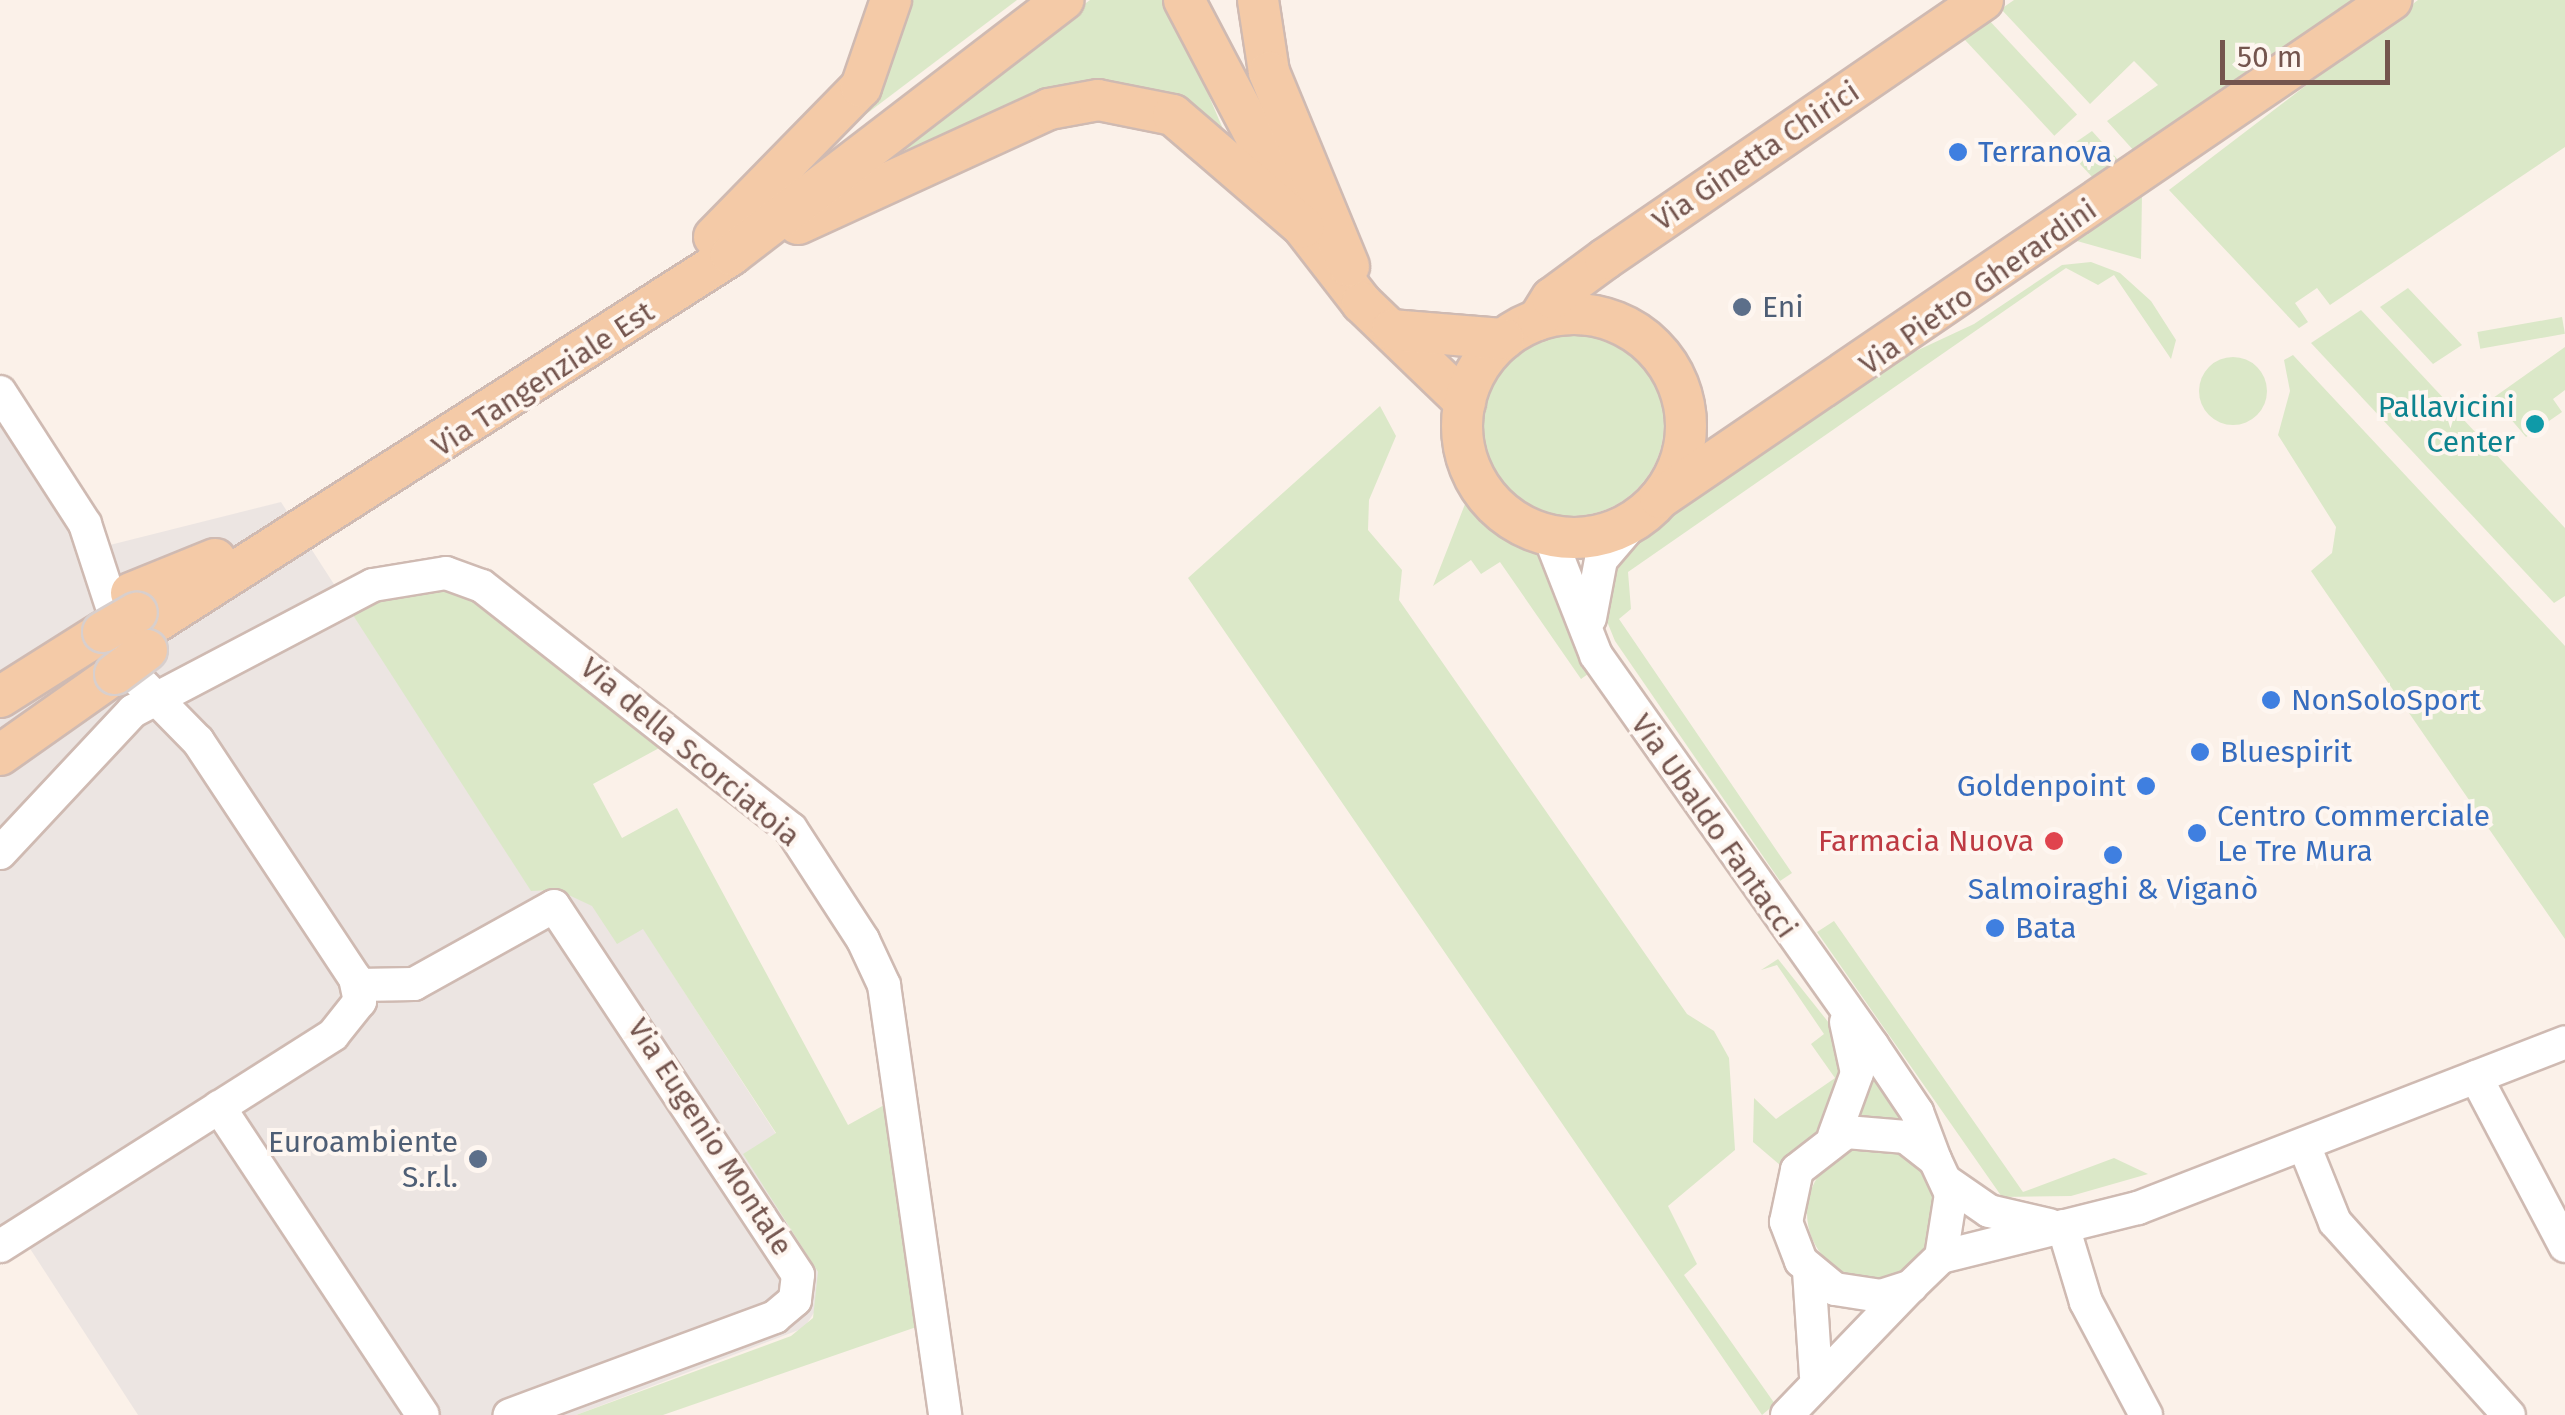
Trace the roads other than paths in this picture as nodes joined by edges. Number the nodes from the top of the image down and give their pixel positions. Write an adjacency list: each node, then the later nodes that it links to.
1 (892, 0): 9 (main road)
2 (1042, 0): 9 (main road, Via Tangenziale Est)
3 (1063, 0): 9 (main road, Via Tangenziale Est)
4 (1184, 0): 8 (main road)
5 (1258, 0): 10 (main road)
6 (1983, 0): 11 (main road, Via Ginetta Chirici)
7 (2391, 0): 15 (main road, Via Pietro Gherardini)
8 (1304, 227): 9 (main road); 10 (main road)
9 (722, 246): 17 (main road, Via Tangenziale Est)
10 (1362, 302): 12 (main road)
11 (1521, 329): 12 (main road); 14 (main road); 15 (main road)
12 (1392, 330): 14 (main road)
13 (0, 392): 22 (street)
14 (1464, 402): 16 (main road)
15 (1648, 509): 16 (main road); 19 (street)
16 (1549, 535): 19 (street, Via Ubaldo Fantacci)
17 (220, 568): 18 (main road); 18 (main road)
18 (123, 632): 20 (main road); 21 (main road); 23 (main road); 24 (main road)
19 (1589, 637): 27 (street, Via Ubaldo Fantacci)
20 (0, 668)
21 (0, 697)
22 (159, 700): 25 (street, Via della Scorciatoia); 26 (street); 43 (street, Via della Scorciatoia)
23 (0, 726)
24 (0, 755)
25 (0, 854)
26 (358, 984): 30 (street); 42 (street, Via Eugenio Montale)
27 (1842, 1012): 31 (street); 33 (street, Via Ubaldo Fantacci)
28 (2565, 1042): 29 (street)
29 (2476, 1077): 32 (street); 36 (street)
30 (219, 1107): 35 (street); 41 (street)
31 (1834, 1136): 33 (street); 38 (street)
32 (2304, 1145): 34 (street); 46 (street)
33 (1941, 1171): 34 (street); 37 (street)
34 (2064, 1226): 37 (street); 45 (street)
35 (0, 1246)
36 (2565, 1246)
37 (1941, 1257): 39 (street)
38 (1809, 1272): 39 (street); 40 (street)
39 (1911, 1286): 40 (street)
40 (1816, 1376): 44 (street)
41 (423, 1415)
42 (510, 1415)
43 (945, 1415)
44 (1787, 1415)
45 (2146, 1415)
46 (2508, 1415)

